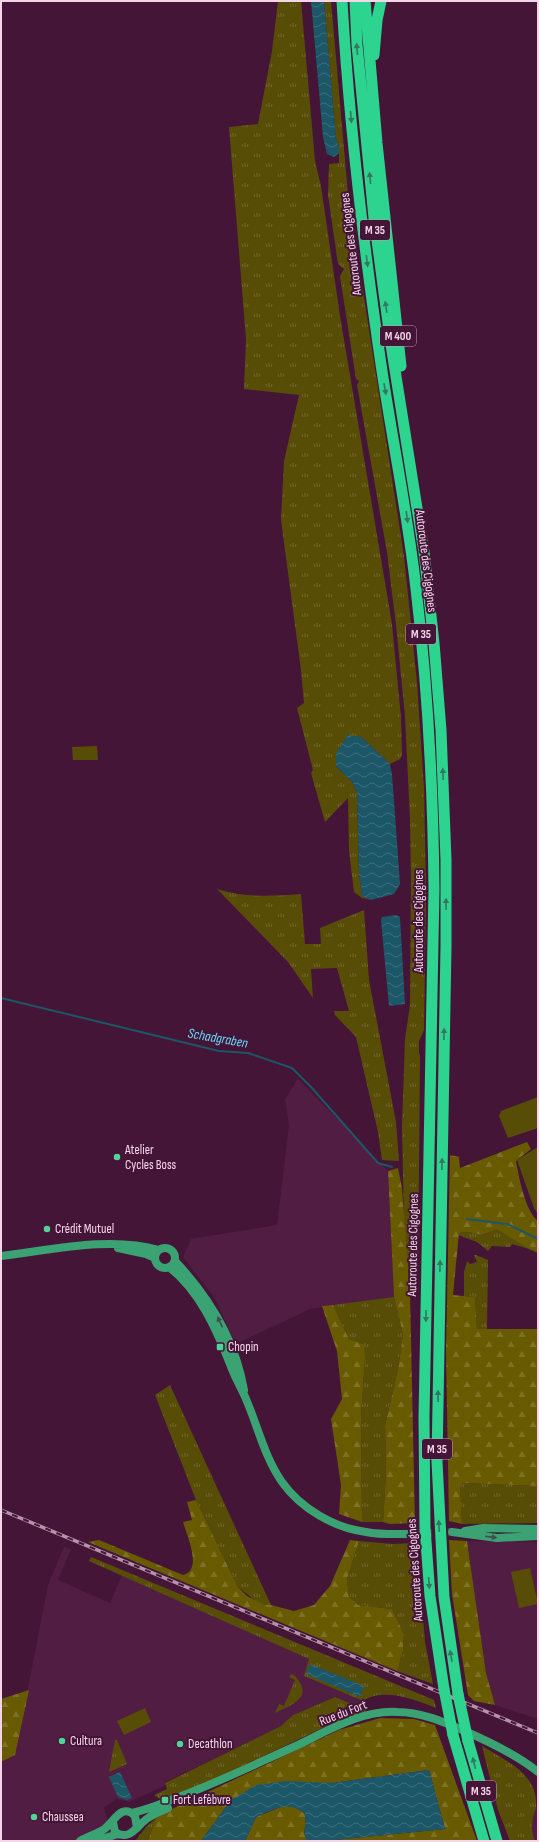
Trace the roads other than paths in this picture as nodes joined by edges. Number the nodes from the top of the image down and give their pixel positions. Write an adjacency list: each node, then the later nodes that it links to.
1 (336, 1): 6 (highway)
2 (342, 1): 6 (highway, Autoroute des Cigognes / M 35)
3 (355, 1): 8 (highway, Autoroute des Cigognes / M 35, one-way to 3)
4 (365, 1): 7 (highway)
5 (381, 1): 7 (highway, M 400)
6 (348, 78): 20 (highway, Autoroute des Cigognes / M 35, one-way to 20, bridge)
7 (377, 143): 8 (highway, M 400)
8 (409, 456): 28 (highway, Autoroute des Cigognes / M 35, one-way to 8, bridge)
9 (108, 1245): 10 (main road); 11 (main road); 12 (main road)
10 (159, 1250): 12 (main road); 13 (main road)
11 (1, 1256)
12 (155, 1258): 13 (main road)
13 (172, 1264): 15 (main road)
14 (538, 1529): 16 (main road, one-way to 16)
15 (412, 1534)
16 (538, 1536)
17 (538, 1772): 18 (main road, Rue du Fort)
18 (202, 1788): 19 (main road, Rue du Fort); 22 (main road, Rue du Fort)
19 (132, 1813): 21 (main road, Rue du Fort); 22 (main road)
20 (475, 1814): 26 (highway); 27 (highway, Autoroute des Cigognes / M 35)
21 (113, 1822): 23 (main road); 24 (main road, Rue du Fort)
22 (137, 1828): 23 (main road, Rue du Fort)
23 (118, 1834): 25 (main road, Rue du Fort)
24 (80, 1841)
25 (95, 1841)
26 (478, 1841)
27 (484, 1841)
28 (496, 1841)

